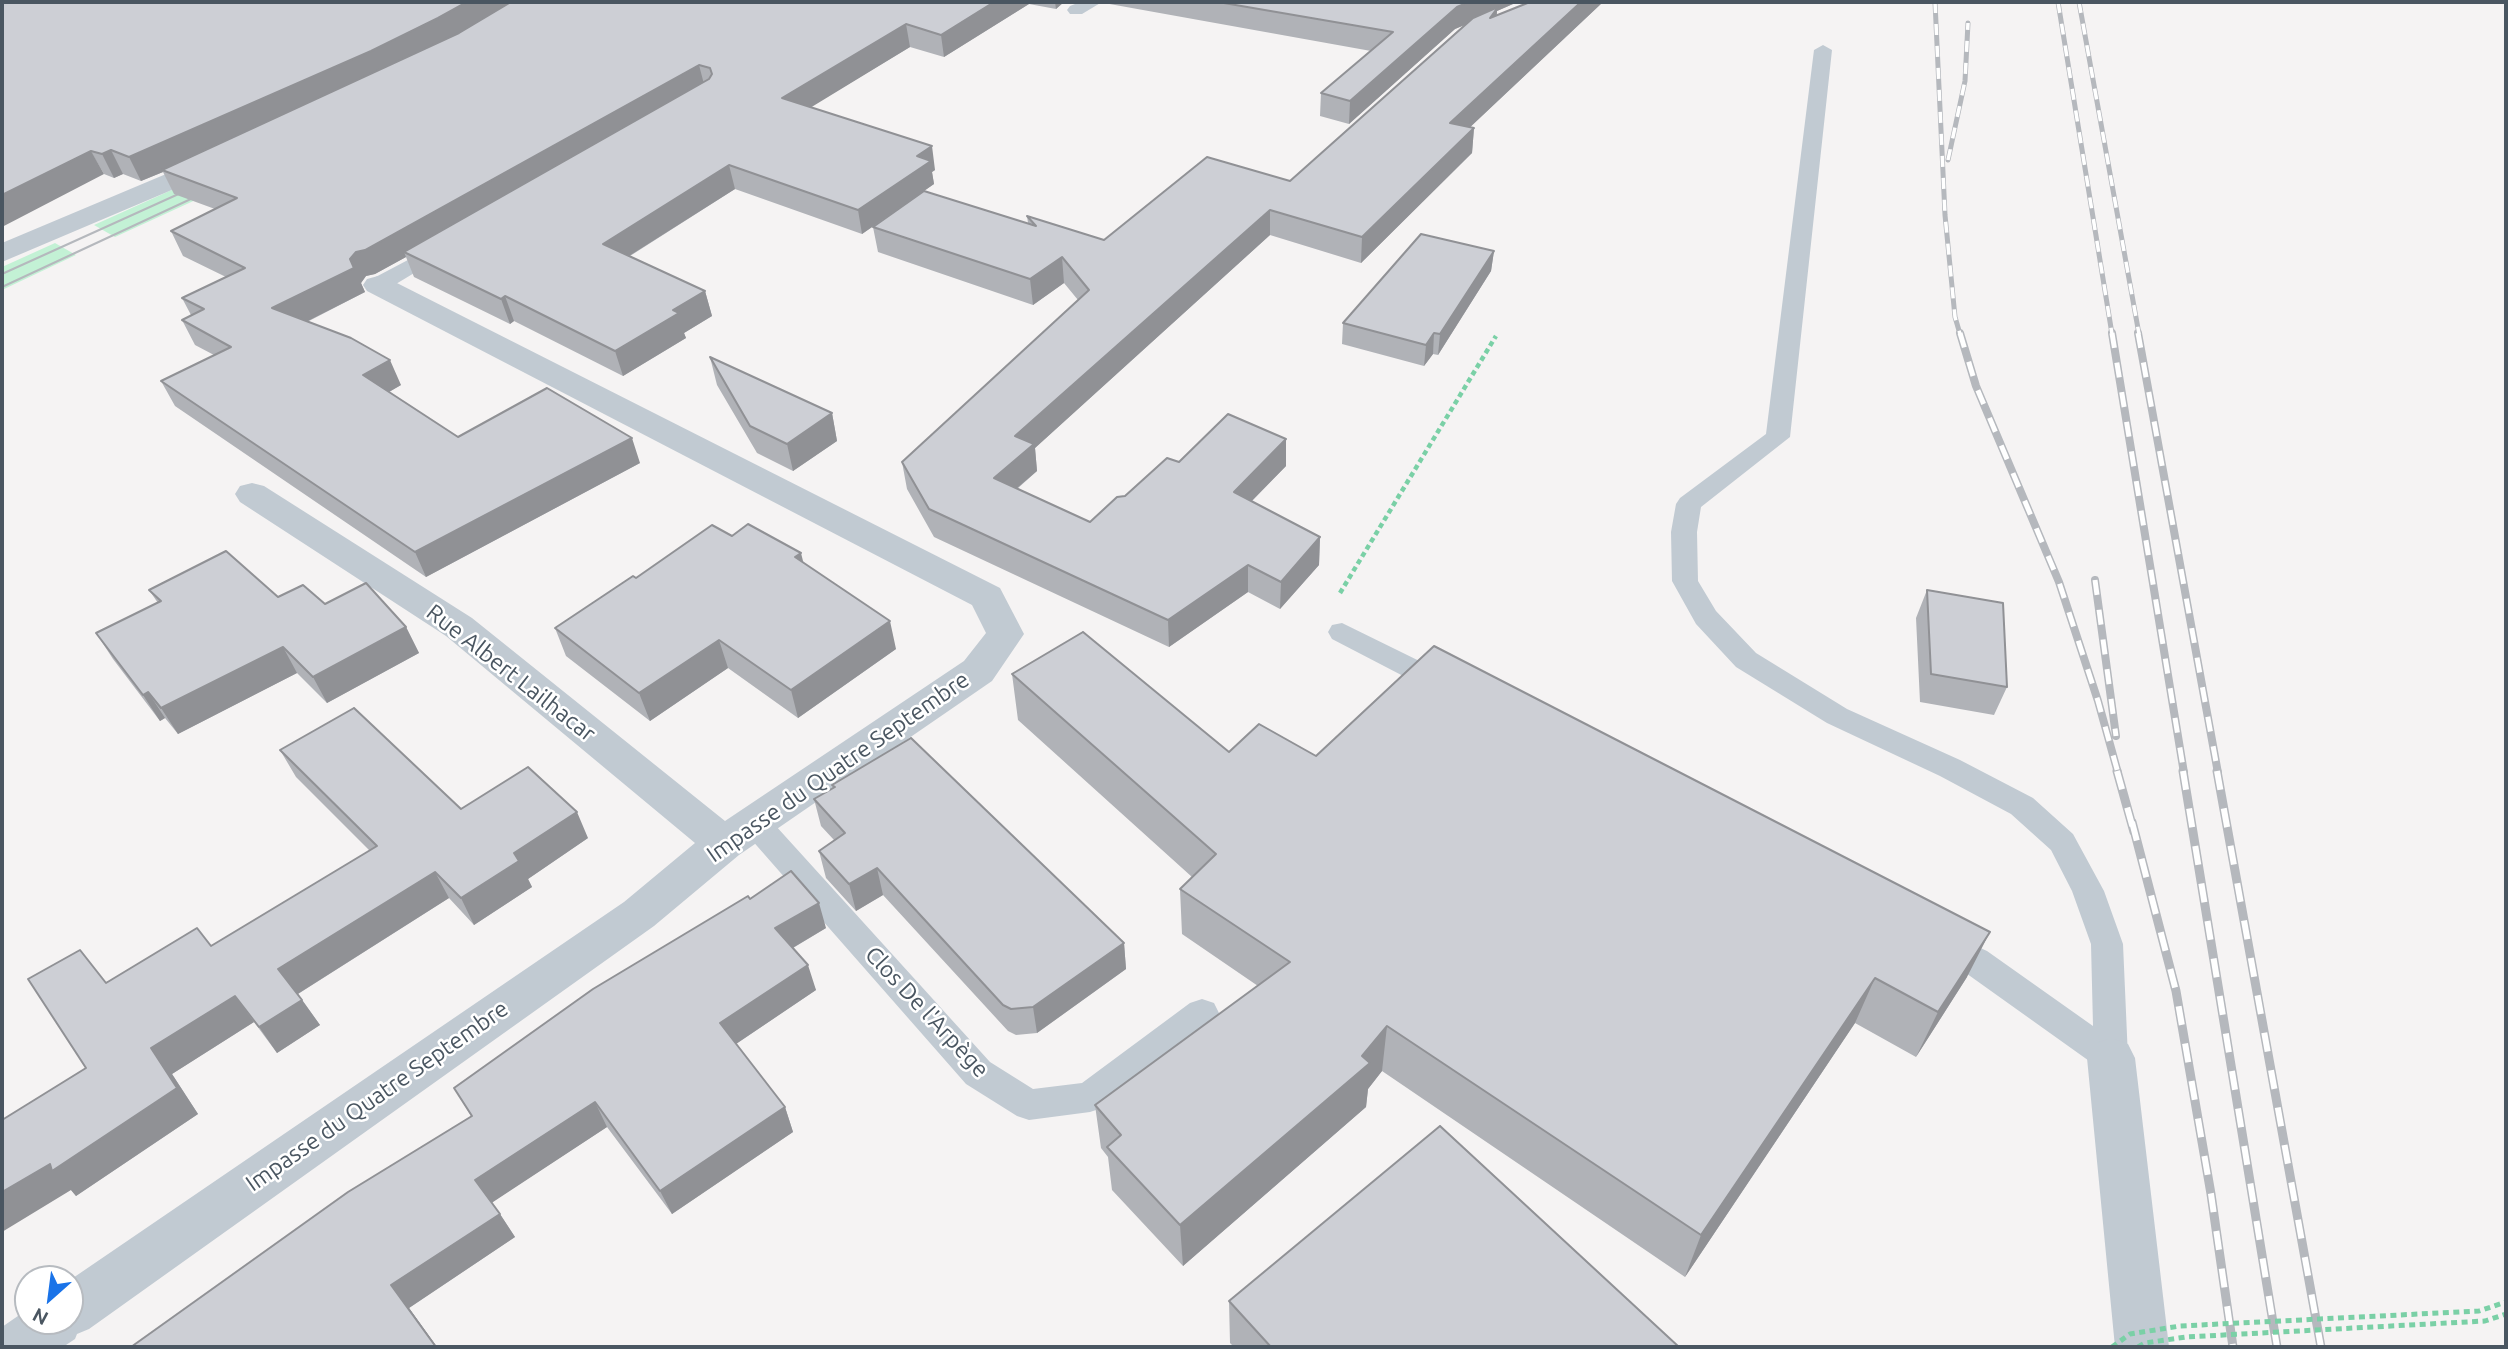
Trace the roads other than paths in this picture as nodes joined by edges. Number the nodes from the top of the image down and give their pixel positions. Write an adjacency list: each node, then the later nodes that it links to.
1 (1093, 2): 2 (lane)
2 (1076, 10)
3 (1823, 50): 14 (lane)
4 (238, 151): 6 (street)
5 (460, 237): 7 (lane)
6 (2, 253)
7 (378, 285): 11 (street, Impasse du Quatre Septembre)
8 (251, 495): 11 (street, Rue Albert Lailhacar)
9 (1342, 632): 10 (lane)
10 (1466, 697)
11 (739, 832): 13 (lane, Clos De l'Arpège); 15 (street, Impasse du Quatre Septembre)
12 (1913, 929): 14 (lane)
13 (1202, 1013)
14 (2111, 1058): 18 (street)
15 (84, 1301)
16 (36, 1335): 17 (street)
17 (18, 1347)
18 (2140, 1347)

